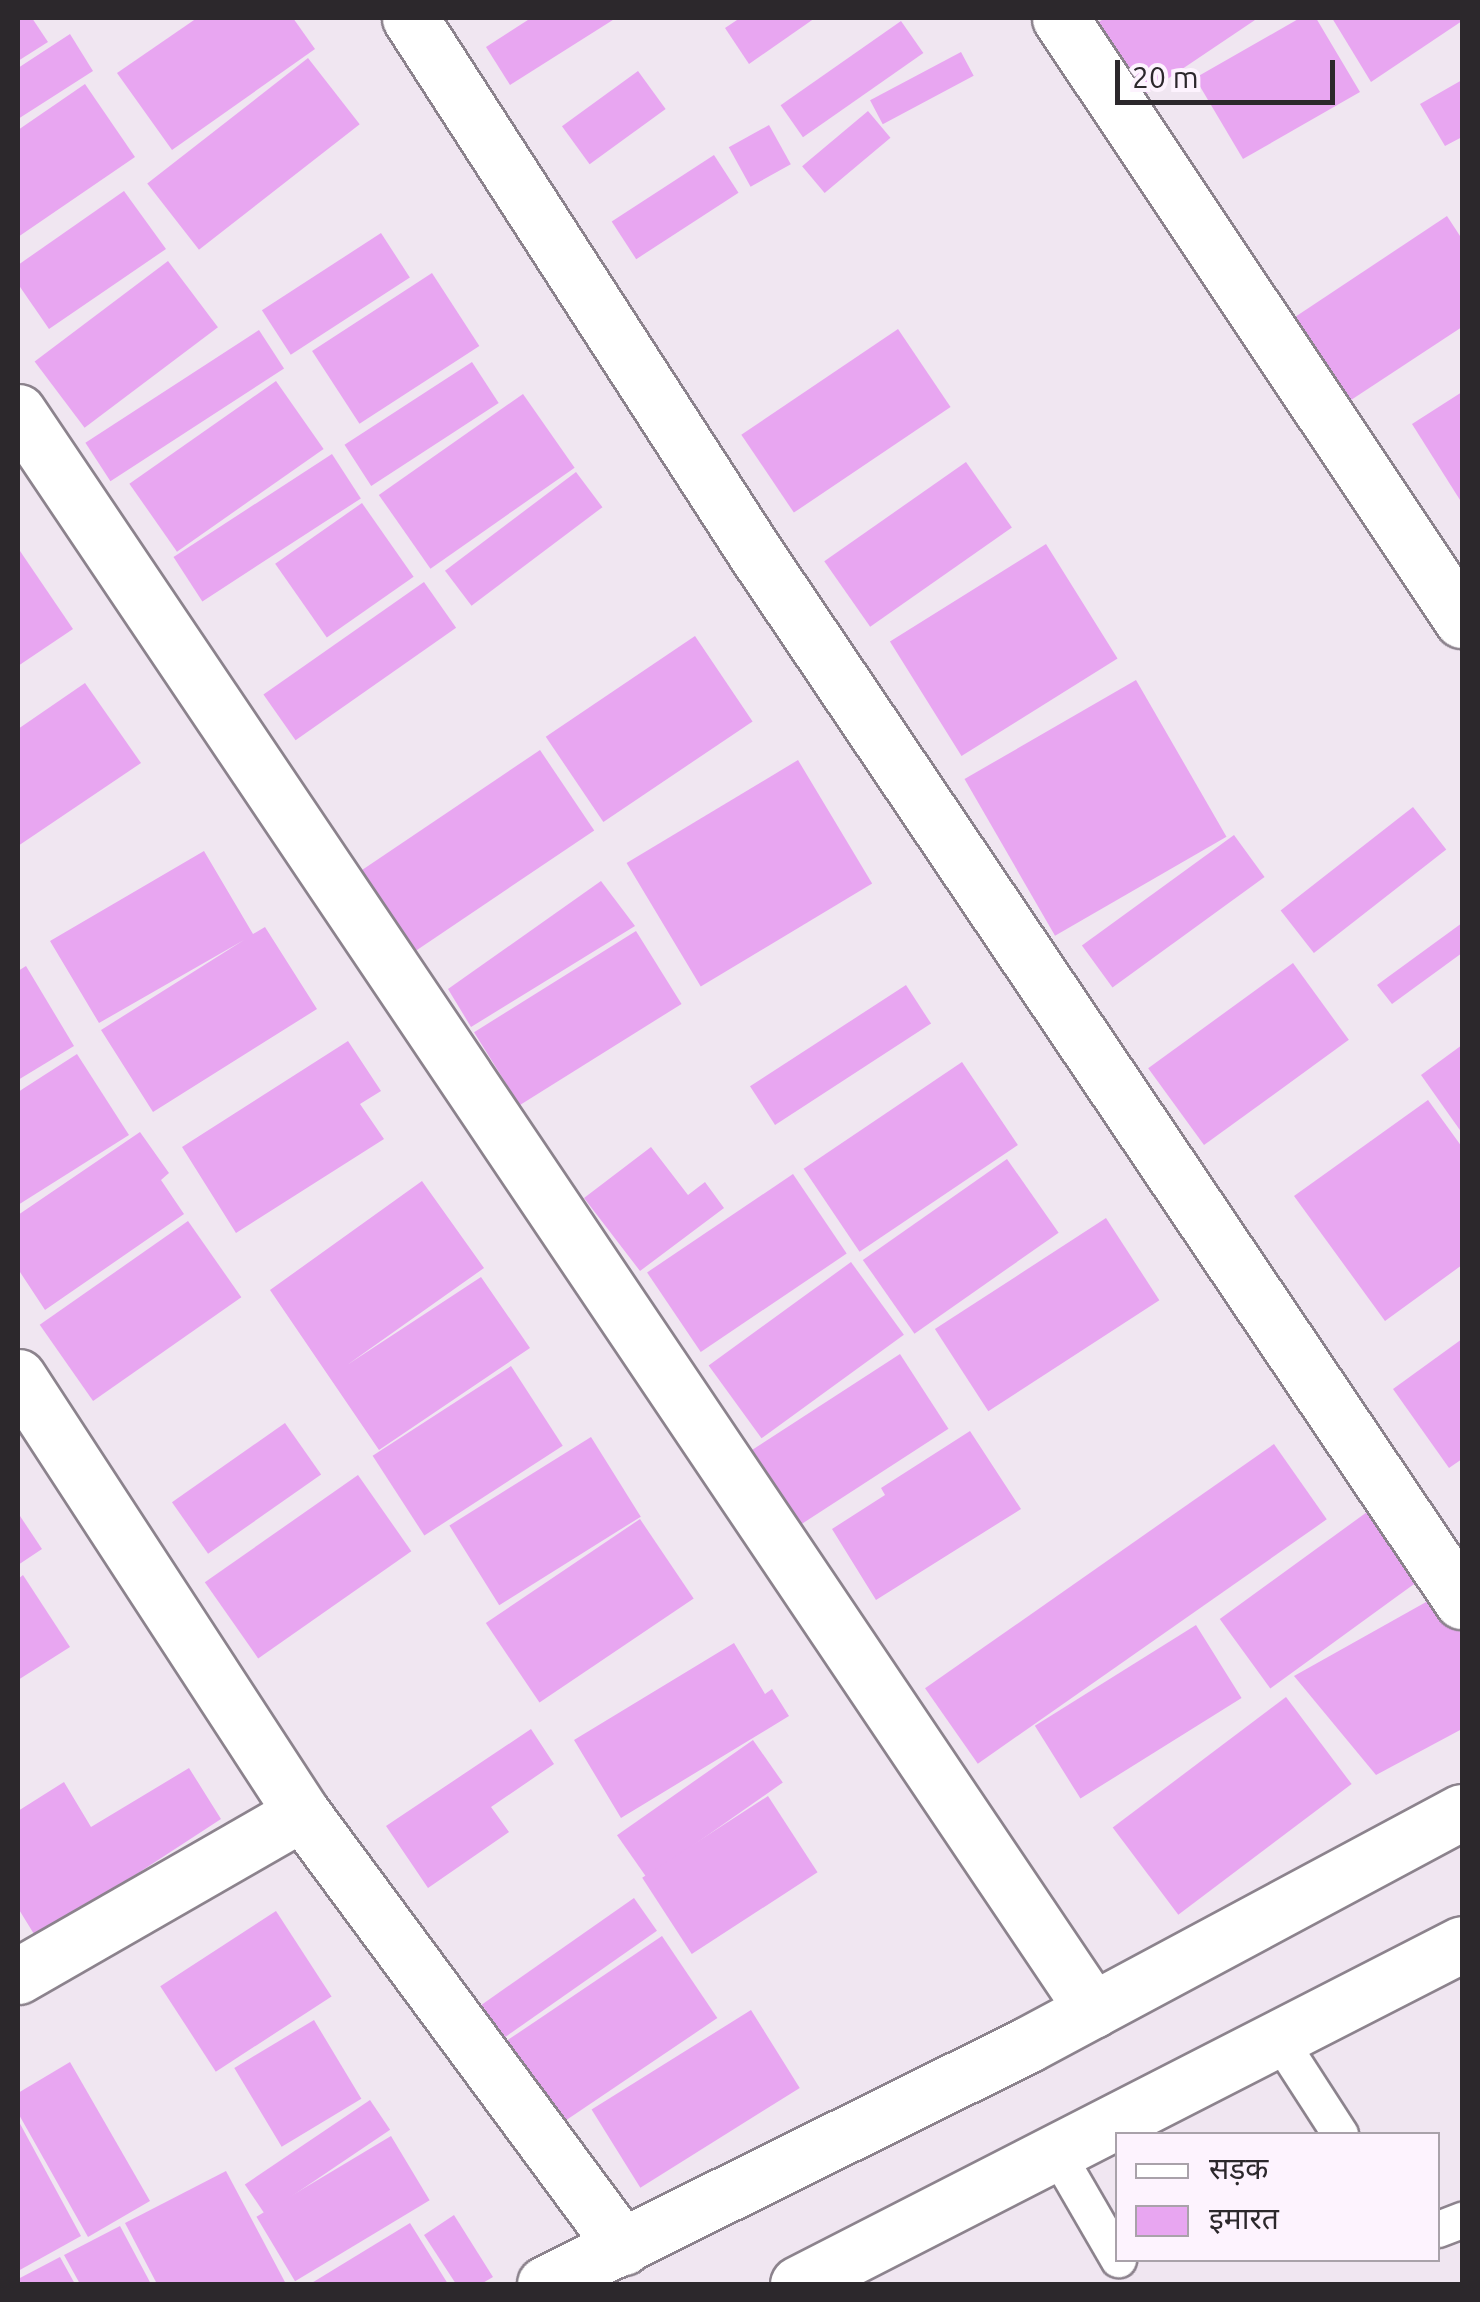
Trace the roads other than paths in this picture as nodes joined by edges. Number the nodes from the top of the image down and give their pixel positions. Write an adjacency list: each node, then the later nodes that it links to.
1 (410, 18): 6 (street)
2 (1060, 18): 4 (street)
3 (18, 412): 11 (street)
4 (1462, 620)
5 (18, 1377): 8 (street)
6 (1462, 1600)
7 (1462, 1812): 11 (street)
8 (302, 1813): 10 (street); 15 (street)
9 (1462, 1944): 12 (street)
10 (18, 1976)
11 (1093, 2010): 15 (street)
12 (1278, 2038): 13 (lane); 14 (street)
13 (1339, 2132)
14 (1056, 2152): 16 (lane); 18 (street)
15 (623, 2247): 19 (street)
16 (1115, 2254)
17 (1120, 2262): 20 (lane)
18 (816, 2280)
19 (545, 2284)
20 (1132, 2284)

